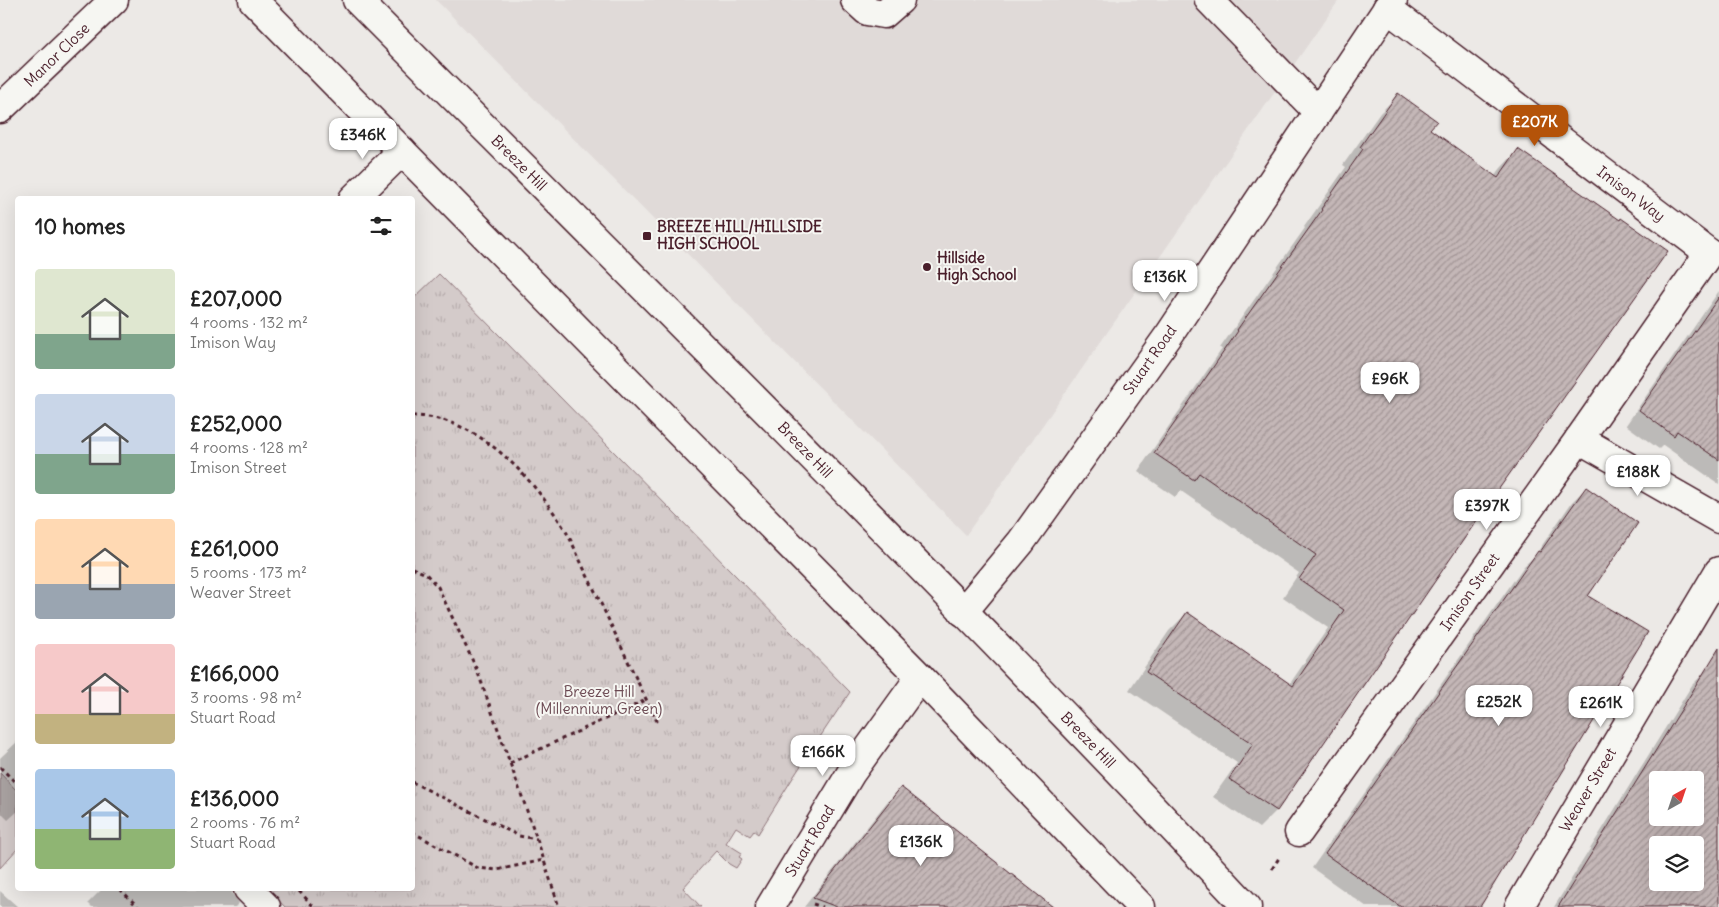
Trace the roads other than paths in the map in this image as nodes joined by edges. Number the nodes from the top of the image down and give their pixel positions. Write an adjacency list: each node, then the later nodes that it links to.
1 (114, 0): 8 (main road, Manor Close)
2 (253, 0): 10 (main road)
3 (357, 0): 16 (main road, Breeze Hill)
4 (855, 0): 5 (main road)
5 (900, 0)
6 (1209, 0): 9 (main road)
7 (1390, 4): 9 (main road, Stuart Road); 12 (main road, Imison Way)
8 (0, 109)
9 (1318, 112): 16 (main road, Stuart Road)
10 (402, 151): 11 (main road); 17 (main road)
11 (356, 196)
12 (1714, 250): 13 (main road, Imison Street)
13 (1579, 439): 14 (main road); 18 (main road, Imison Street)
14 (1719, 519)
15 (1719, 571): 24 (main road, Weaver Street)
16 (964, 612): 23 (main road, Breeze Hill)
17 (920, 677): 21 (main road, Stuart Road); 22 (main road)
18 (1299, 832)
19 (250, 891): 20 (main road)
20 (266, 907)
21 (770, 907)
22 (1141, 907)
23 (1247, 907)
24 (1518, 907)

